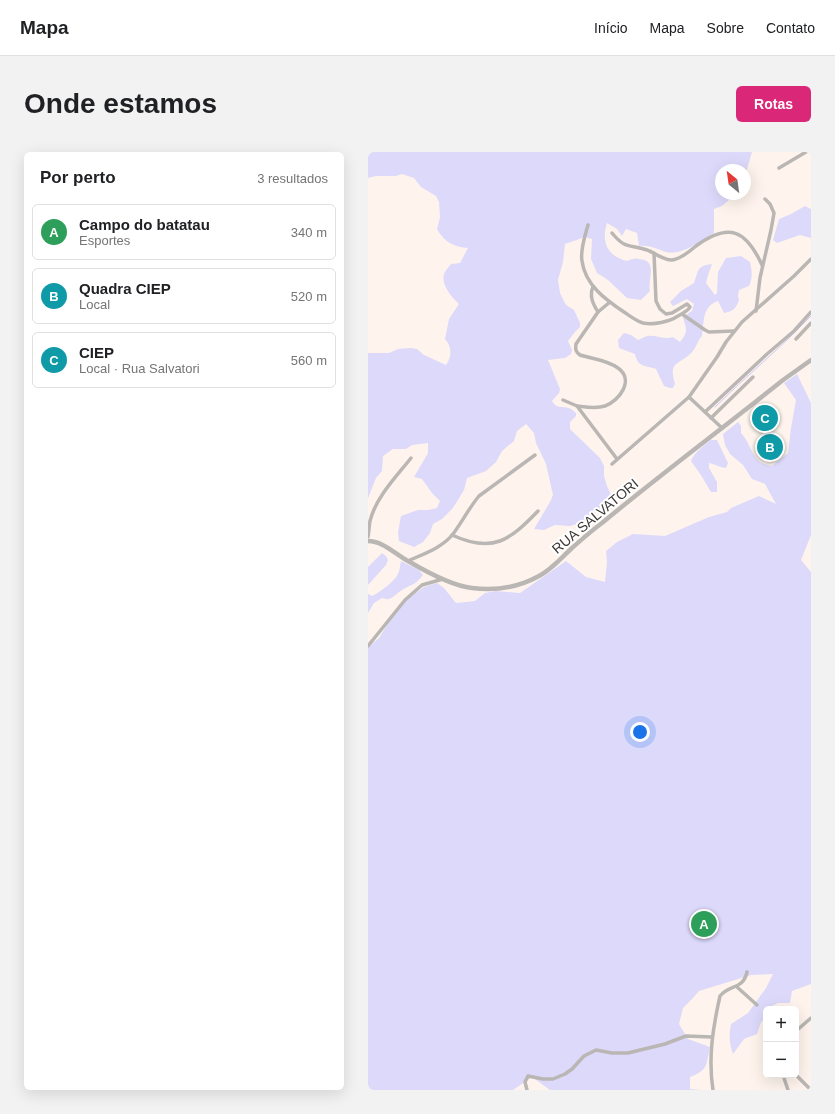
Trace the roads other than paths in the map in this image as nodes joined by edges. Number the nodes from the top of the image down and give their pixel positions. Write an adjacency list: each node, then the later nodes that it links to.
1 (806, 152): 2 (street)
2 (779, 168)
3 (765, 199): 8 (street)
4 (588, 225): 9 (street)
5 (612, 233): 6 (street)
6 (654, 254): 8 (street); 14 (street)
7 (811, 259): 11 (street)
8 (762, 265): 11 (street)
9 (594, 287): 10 (street); 12 (street)
10 (610, 302): 12 (street); 14 (street)
11 (756, 311): 16 (street)
12 (598, 312): 22 (street)
13 (811, 312): 23 (street)
14 (682, 314): 16 (street)
15 (811, 323): 17 (street)
16 (734, 331): 20 (street)
17 (796, 339)
18 (811, 360): 25 (street, RUA SALVATORI)
19 (753, 377): 24 (street)
20 (688, 397): 23 (street); 28 (street)
21 (564, 400): 22 (street)
22 (577, 406): 28 (street)
23 (705, 412): 24 (street)
24 (711, 418): 25 (street)
25 (722, 428): 35 (street, RUA SALVATORI)
26 (535, 455): 31 (street)
27 (411, 458): 32 (street)
28 (617, 459): 29 (street)
29 (612, 464)
30 (538, 511): 31 (street)
31 (452, 535): 34 (street)
32 (368, 537)
33 (368, 541): 34 (street, RUA SALVATORI)
34 (408, 561): 35 (street, RUA SALVATORI)
35 (443, 579): 36 (street)
36 (368, 646)
37 (747, 972): 38 (street)
38 (737, 987): 39 (street); 42 (street)
39 (757, 1005)
40 (811, 1018): 41 (street)
41 (799, 1028)
42 (712, 1037): 45 (street); 46 (street)
43 (784, 1078): 47 (street)
44 (799, 1078): 48 (street)
45 (527, 1090)
46 (713, 1090)
47 (788, 1090)
48 (811, 1090)

